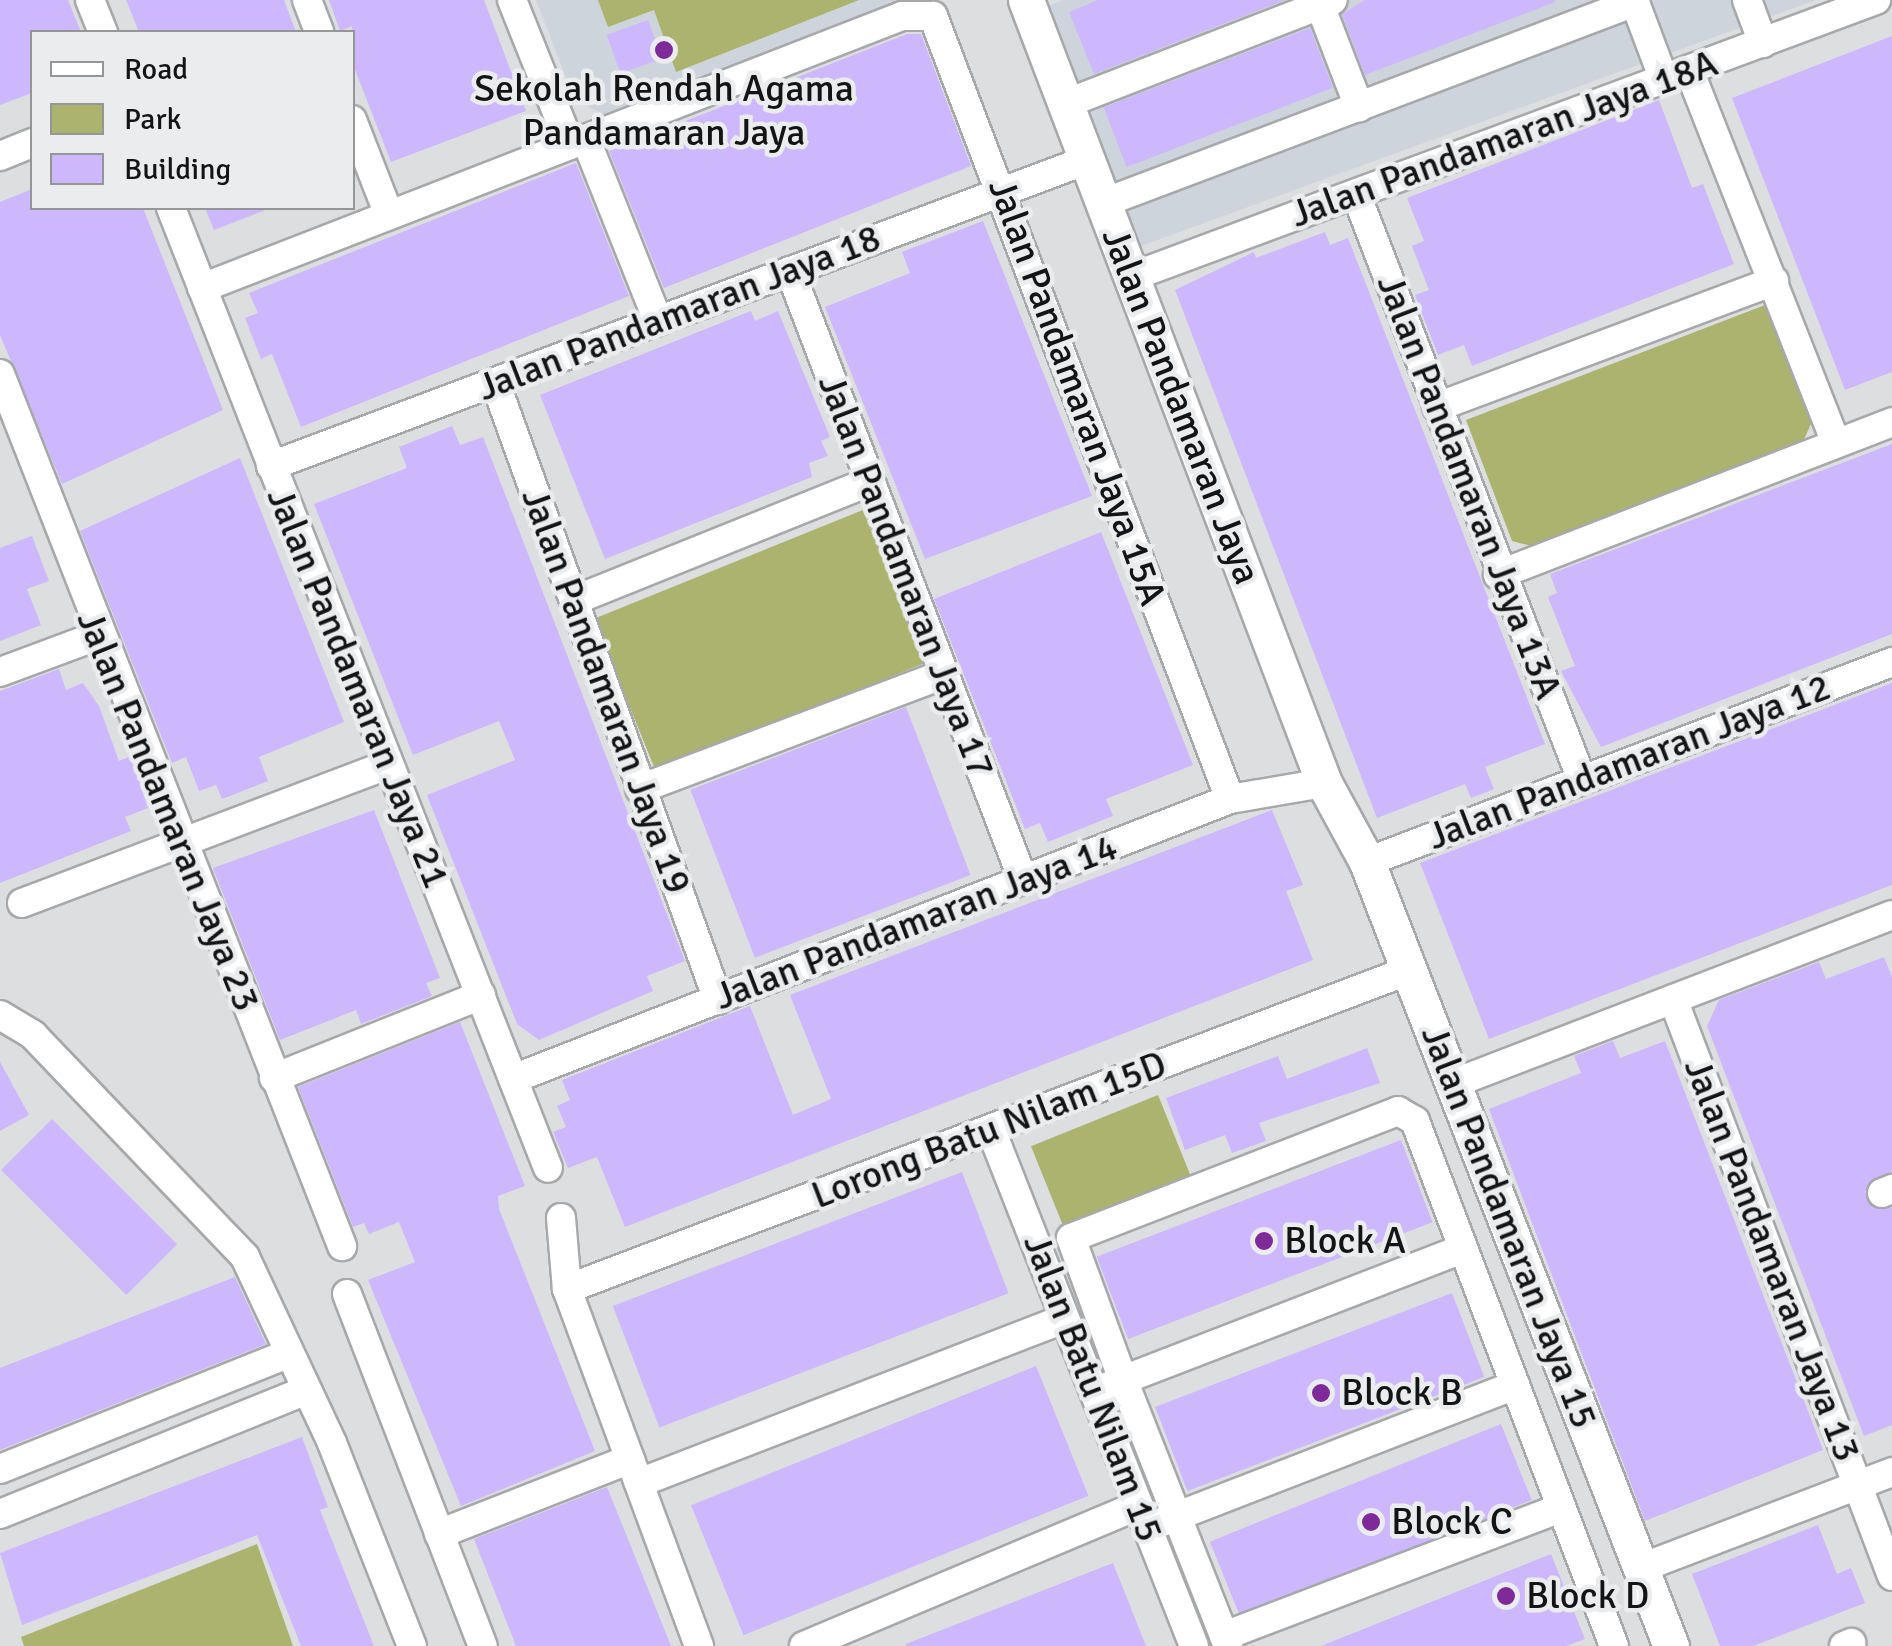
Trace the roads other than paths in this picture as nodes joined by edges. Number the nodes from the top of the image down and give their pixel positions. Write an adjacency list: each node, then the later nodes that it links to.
1 (90, 0): 9 (street)
2 (307, 0): 10 (street)
3 (512, 0): 16 (street)
4 (1746, 0): 11 (street)
5 (1028, 1): 13 (main road, Jalan Pandamaran Jaya)
6 (1634, 1): 12 (street); 14 (street)
7 (1324, 2): 13 (street); 14 (street)
8 (1865, 2): 11 (street, Jalan Pandamaran Jaya 18A)
9 (101, 30)
10 (318, 30)
11 (1763, 43): 12 (street, Jalan Pandamaran Jaya 18A)
12 (1676, 75): 21 (street, Jalan Pandamaran Jaya 18A); 27 (street)
13 (1066, 104): 19 (main road, Jalan Pandamaran Jaya)
14 (1359, 106): 22 (street)
15 (355, 128): 24 (street)
16 (578, 143): 20 (street, Jalan Pandamaran Jaya 15A); 24 (street); 29 (street)
17 (30, 144): 18 (street)
18 (0, 156)
19 (1087, 160): 20 (street, Jalan Pandamaran Jaya 18); 22 (main road, Jalan Pandamaran Jaya)
20 (1003, 191): 25 (street, Jalan Pandamaran Jaya 18); 47 (street, Jalan Pandamaran Jaya 15A)
21 (1356, 194): 26 (street, Jalan Pandamaran Jaya 18A); 32 (street, Jalan Pandamaran Jaya 13A)
22 (1104, 203): 26 (main road, Jalan Pandamaran Jaya)
23 (171, 210): 28 (street, Jalan Pandamaran Jaya 21)
24 (388, 215): 28 (street)
25 (790, 271): 29 (street, Jalan Pandamaran Jaya 18); 36 (street, Jalan Pandamaran Jaya 17)
26 (1131, 277): 46 (main road, Jalan Pandamaran Jaya)
27 (1774, 281): 32 (street); 34 (street)
28 (202, 288): 35 (street, Jalan Pandamaran Jaya 21)
29 (658, 321): 30 (street, Jalan Pandamaran Jaya 18)
30 (495, 382): 35 (street, Jalan Pandamaran Jaya 18); 38 (street, Jalan Pandamaran Jaya 19)
31 (2, 388): 39 (street, Jalan Pandamaran Jaya 23)
32 (1437, 406): 37 (street, Jalan Pandamaran Jaya 13A)
33 (1892, 422): 34 (street)
34 (1836, 443): 37 (street)
35 (270, 466): 43 (street, Jalan Pandamaran Jaya 21)
36 (868, 482): 38 (street); 42 (street, Jalan Pandamaran Jaya 17)
37 (1498, 575): 44 (street, Jalan Pandamaran Jaya 13A)
38 (575, 600): 45 (street, Jalan Pandamaran Jaya 19)
39 (97, 636): 41 (street); 48 (street, Jalan Pandamaran Jaya 23)
40 (1892, 662): 44 (street, Jalan Pandamaran Jaya 12)
41 (0, 672)
42 (942, 675): 45 (street); 50 (street, Jalan Pandamaran Jaya 17)
43 (387, 765): 48 (street); 54 (street, Jalan Pandamaran Jaya 21)
44 (1582, 780): 49 (street, Jalan Pandamaran Jaya 12)
45 (640, 789): 55 (street, Jalan Pandamaran Jaya 19)
46 (1331, 798): 47 (street, Jalan Pandamaran Jaya 14); 49 (main road, Jalan Pandamaran Jaya 15)
47 (1230, 799): 50 (street, Jalan Pandamaran Jaya 14)
48 (182, 845): 51 (street); 58 (street, Jalan Pandamaran Jaya 23)
49 (1367, 862): 53 (main road, Jalan Pandamaran Jaya 15)
50 (1023, 880): 55 (street, Jalan Pandamaran Jaya 14)
51 (22, 903)
52 (1889, 926): 56 (street)
53 (1410, 970): 60 (main road, Jalan Pandamaran Jaya 15); 61 (street, Lorong Batu Nilam 15D)
54 (481, 995): 58 (street); 59 (street, Jalan Pandamaran Jaya 21)
55 (718, 1000): 59 (street, Jalan Pandamaran Jaya 14)
56 (1673, 1000): 60 (street); 79 (street, Jalan Pandamaran Jaya 13)
57 (0, 1015): 71 (street)
58 (274, 1078): 65 (street, Jalan Pandamaran Jaya 23)
59 (513, 1079): 62 (street, Jalan Pandamaran Jaya 21)
60 (1452, 1084): 85 (main road, Jalan Pandamaran Jaya 15)
61 (991, 1130): 67 (street, Jalan Batu Nilam 15); 68 (street, Lorong Batu Nilam 15D)
62 (548, 1168)
63 (560, 1218): 68 (street)
64 (1071, 1238): 66 (street); 67 (street); 72 (street)
65 (342, 1246)
66 (1463, 1249): 72 (street); 73 (street)
67 (1039, 1252): 70 (street, Jalan Batu Nilam 15)
68 (567, 1289): 77 (street)
69 (348, 1294): 84 (street)
70 (1066, 1319): 75 (street, Jalan Batu Nilam 15); 77 (street)
71 (287, 1354): 74 (street); 76 (street)
72 (1123, 1380): 75 (street); 82 (street)
73 (1515, 1385): 80 (street); 82 (street)
74 (305, 1391): 81 (street); 89 (street)
75 (1094, 1392): 83 (street, Jalan Batu Nilam 15)
76 (0, 1468)
77 (635, 1471): 84 (street); 91 (street)
78 (1892, 1472): 79 (street)
79 (1858, 1485): 85 (street); 86 (street, Jalan Pandamaran Jaya 13)
80 (1562, 1508): 87 (street); 88 (street)
81 (0, 1514)
82 (1176, 1515): 83 (street); 87 (street)
83 (1143, 1517): 92 (street); 93 (street, Jalan Batu Nilam 15)
84 (439, 1534): 90 (street)
85 (1641, 1568): 94 (main road, Jalan Pandamaran Jaya 15)
86 (1892, 1576)
87 (1226, 1641)
88 (1608, 1644)
89 (412, 1646)
90 (482, 1646)
91 (700, 1646)
92 (804, 1646)
93 (1194, 1646)
94 (1671, 1646)

